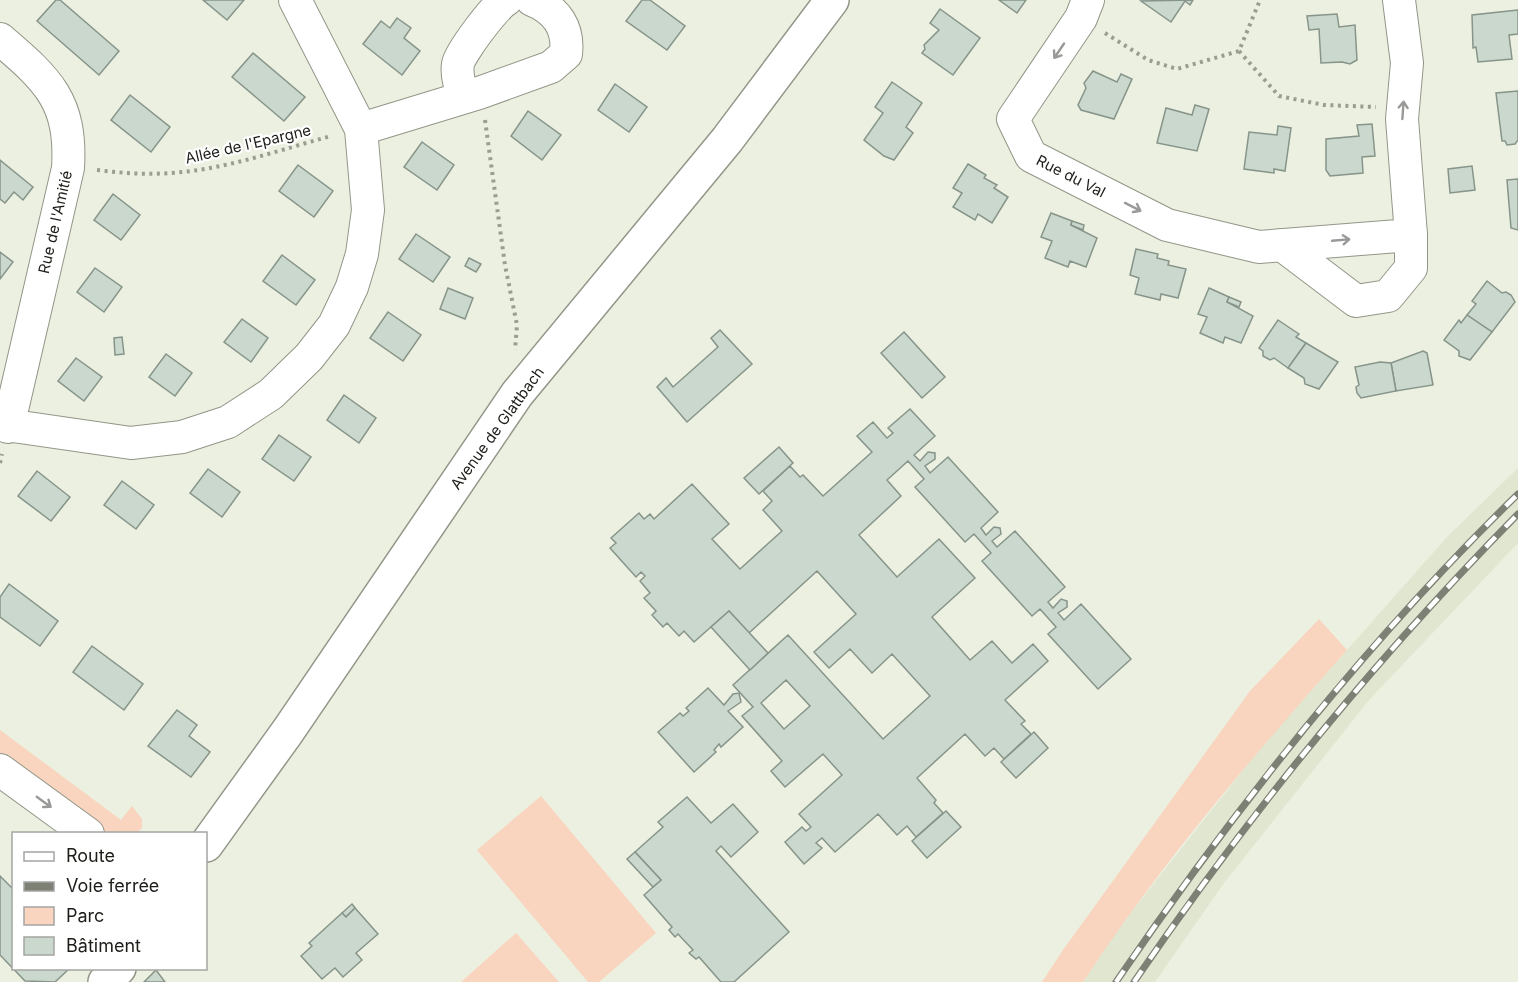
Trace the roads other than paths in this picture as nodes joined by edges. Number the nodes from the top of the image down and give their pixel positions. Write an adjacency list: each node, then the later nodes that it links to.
1 (295, 0): 9 (street)
2 (506, 0): 8 (street)
3 (532, 0): 8 (street)
4 (832, 0): 15 (street, Avenue de Glattbach)
5 (1399, 0): 10 (street, one-way to 5)
6 (1085, 9): 11 (street, Rue du Val, one-way to 11)
7 (0, 39): 12 (street, Rue de l'Amitié)
8 (471, 95): 9 (street)
9 (361, 129): 12 (street)
10 (1411, 235): 11 (street, Rue du Val, one-way to 10); 11 (street)
11 (1282, 245)
12 (4, 426)
13 (0, 770): 14 (street, one-way to 14)
14 (84, 832)
15 (207, 843)
16 (118, 970): 17 (street)
17 (105, 982)

